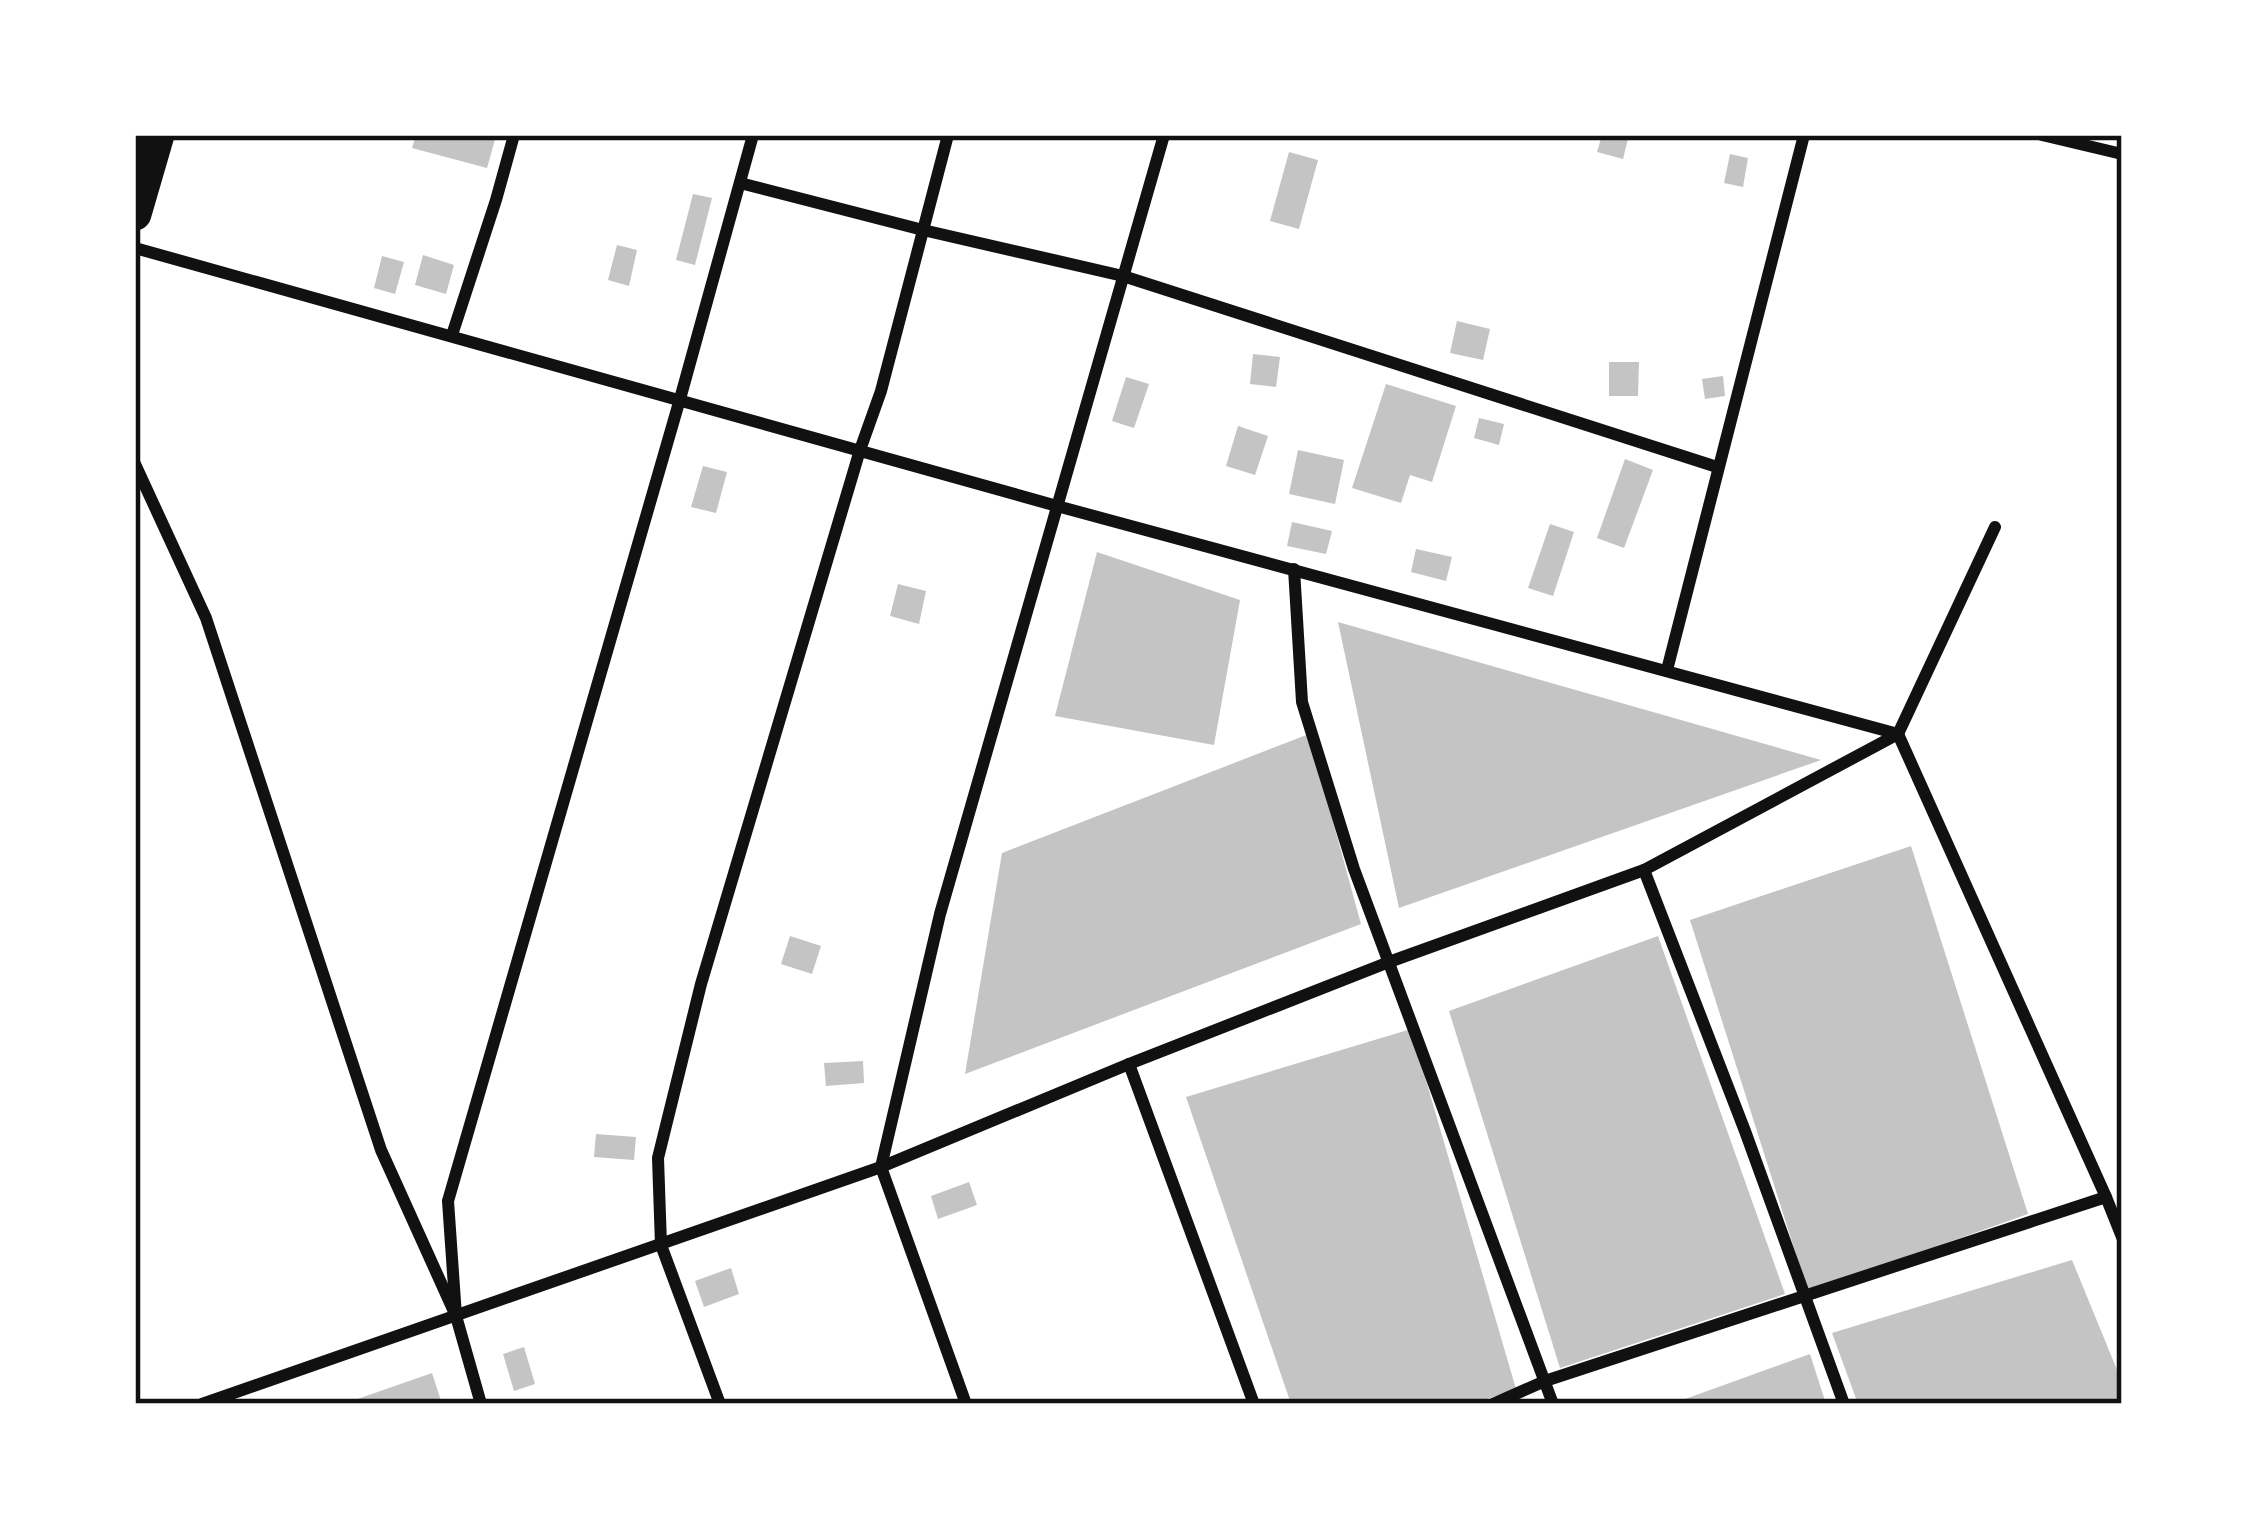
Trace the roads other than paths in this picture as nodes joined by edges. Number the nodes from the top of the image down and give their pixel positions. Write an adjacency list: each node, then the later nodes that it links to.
1 (158, 135): 11 (highway)
2 (514, 135): 15 (street)
3 (753, 135): 10 (street)
4 (948, 135): 12 (street)
5 (1164, 135): 14 (street)
6 (1804, 135): 19 (street)
7 (2042, 135): 8 (street)
8 (2106, 142): 9 (street)
9 (2122, 154)
10 (740, 183): 12 (street); 16 (street)
11 (135, 214)
12 (923, 230): 14 (street); 17 (street)
13 (135, 248): 15 (street)
14 (1123, 276): 19 (street); 20 (street)
15 (452, 335): 16 (street)
16 (680, 399): 17 (street); 33 (street)
17 (860, 450): 20 (street); 31 (street)
18 (135, 464): 33 (street)
19 (1717, 467): 23 (street)
20 (1057, 506): 22 (street); 28 (street)
21 (1994, 526): 24 (street)
22 (1294, 569): 23 (street); 26 (street)
23 (1667, 670): 24 (street)
24 (1898, 734): 25 (street); 29 (street)
25 (1644, 870): 26 (street); 32 (street)
26 (1389, 962): 27 (street); 34 (street)
27 (1129, 1064): 28 (street); 39 (street)
28 (881, 1167): 31 (street); 38 (street)
29 (2106, 1197): 30 (street); 32 (street)
30 (2122, 1238)
31 (661, 1245): 33 (street); 37 (street)
32 (1804, 1295): 34 (street); 42 (street)
33 (456, 1316): 35 (street); 36 (street)
34 (1545, 1382): 40 (street); 41 (street)
35 (202, 1404)
36 (481, 1404)
37 (720, 1404)
38 (966, 1404)
39 (1254, 1404)
40 (1492, 1404)
41 (1553, 1404)
42 (1844, 1404)

